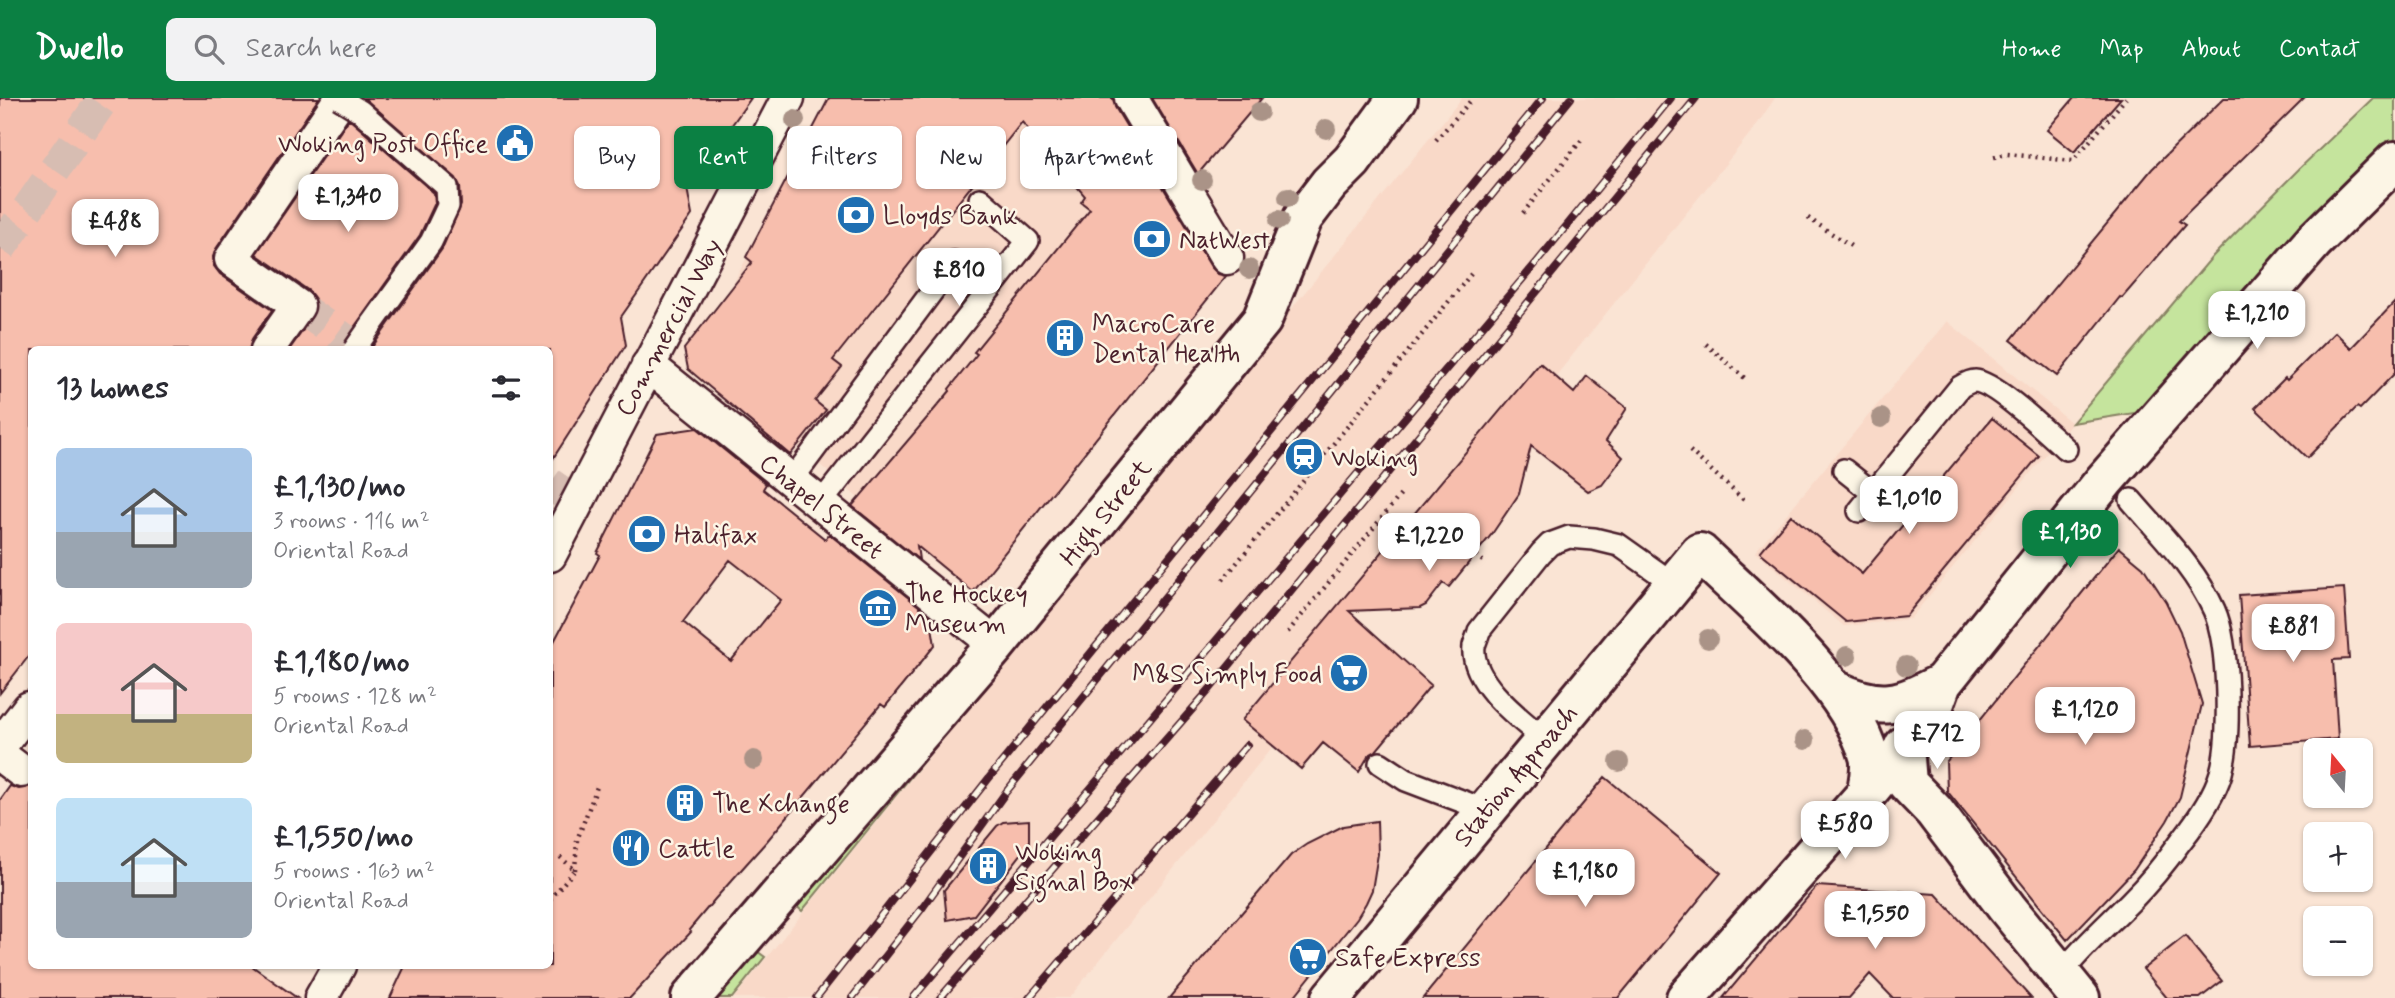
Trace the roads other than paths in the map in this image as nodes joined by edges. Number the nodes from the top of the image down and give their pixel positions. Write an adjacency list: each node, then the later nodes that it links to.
1 (788, 98): 11 (street, Commercial Way)
2 (1131, 98): 7 (street)
3 (1398, 98): 21 (street, High Street)
4 (347, 102): 9 (street); 10 (lane, bridge)
5 (2395, 161): 22 (street)
6 (980, 199): 17 (lane)
7 (1227, 258)
8 (954, 262): 14 (lane)
9 (270, 346)
10 (357, 346)
11 (648, 365): 14 (street, Chapel Street); 19 (street, Commercial Way)
12 (2066, 449): 15 (lane)
13 (1844, 470): 15 (lane)
14 (791, 481): 17 (street, Chapel Street)
15 (1873, 493): 18 (lane)
16 (2131, 500): 32 (lane)
17 (820, 504): 21 (street, Chapel Street)
18 (1858, 511)
19 (553, 549)
20 (1674, 584): 23 (street, Station Approach); 25 (street, Station Approach); 25 (lane)
21 (996, 645): 34 (street, High Street)
22 (1942, 683): 23 (street); 27 (street)
23 (1837, 691): 29 (street)
24 (28, 709): 26 (street)
25 (1544, 739): 30 (street, Station Approach)
26 (0, 746)
27 (1904, 746): 29 (street); 32 (street)
28 (1380, 763): 30 (lane)
29 (1867, 793): 36 (street)
30 (1485, 810): 35 (street, Station Approach)
31 (337, 969): 33 (street)
32 (2070, 986)
33 (321, 998)
34 (691, 998)
35 (1331, 998)
36 (1686, 998)

